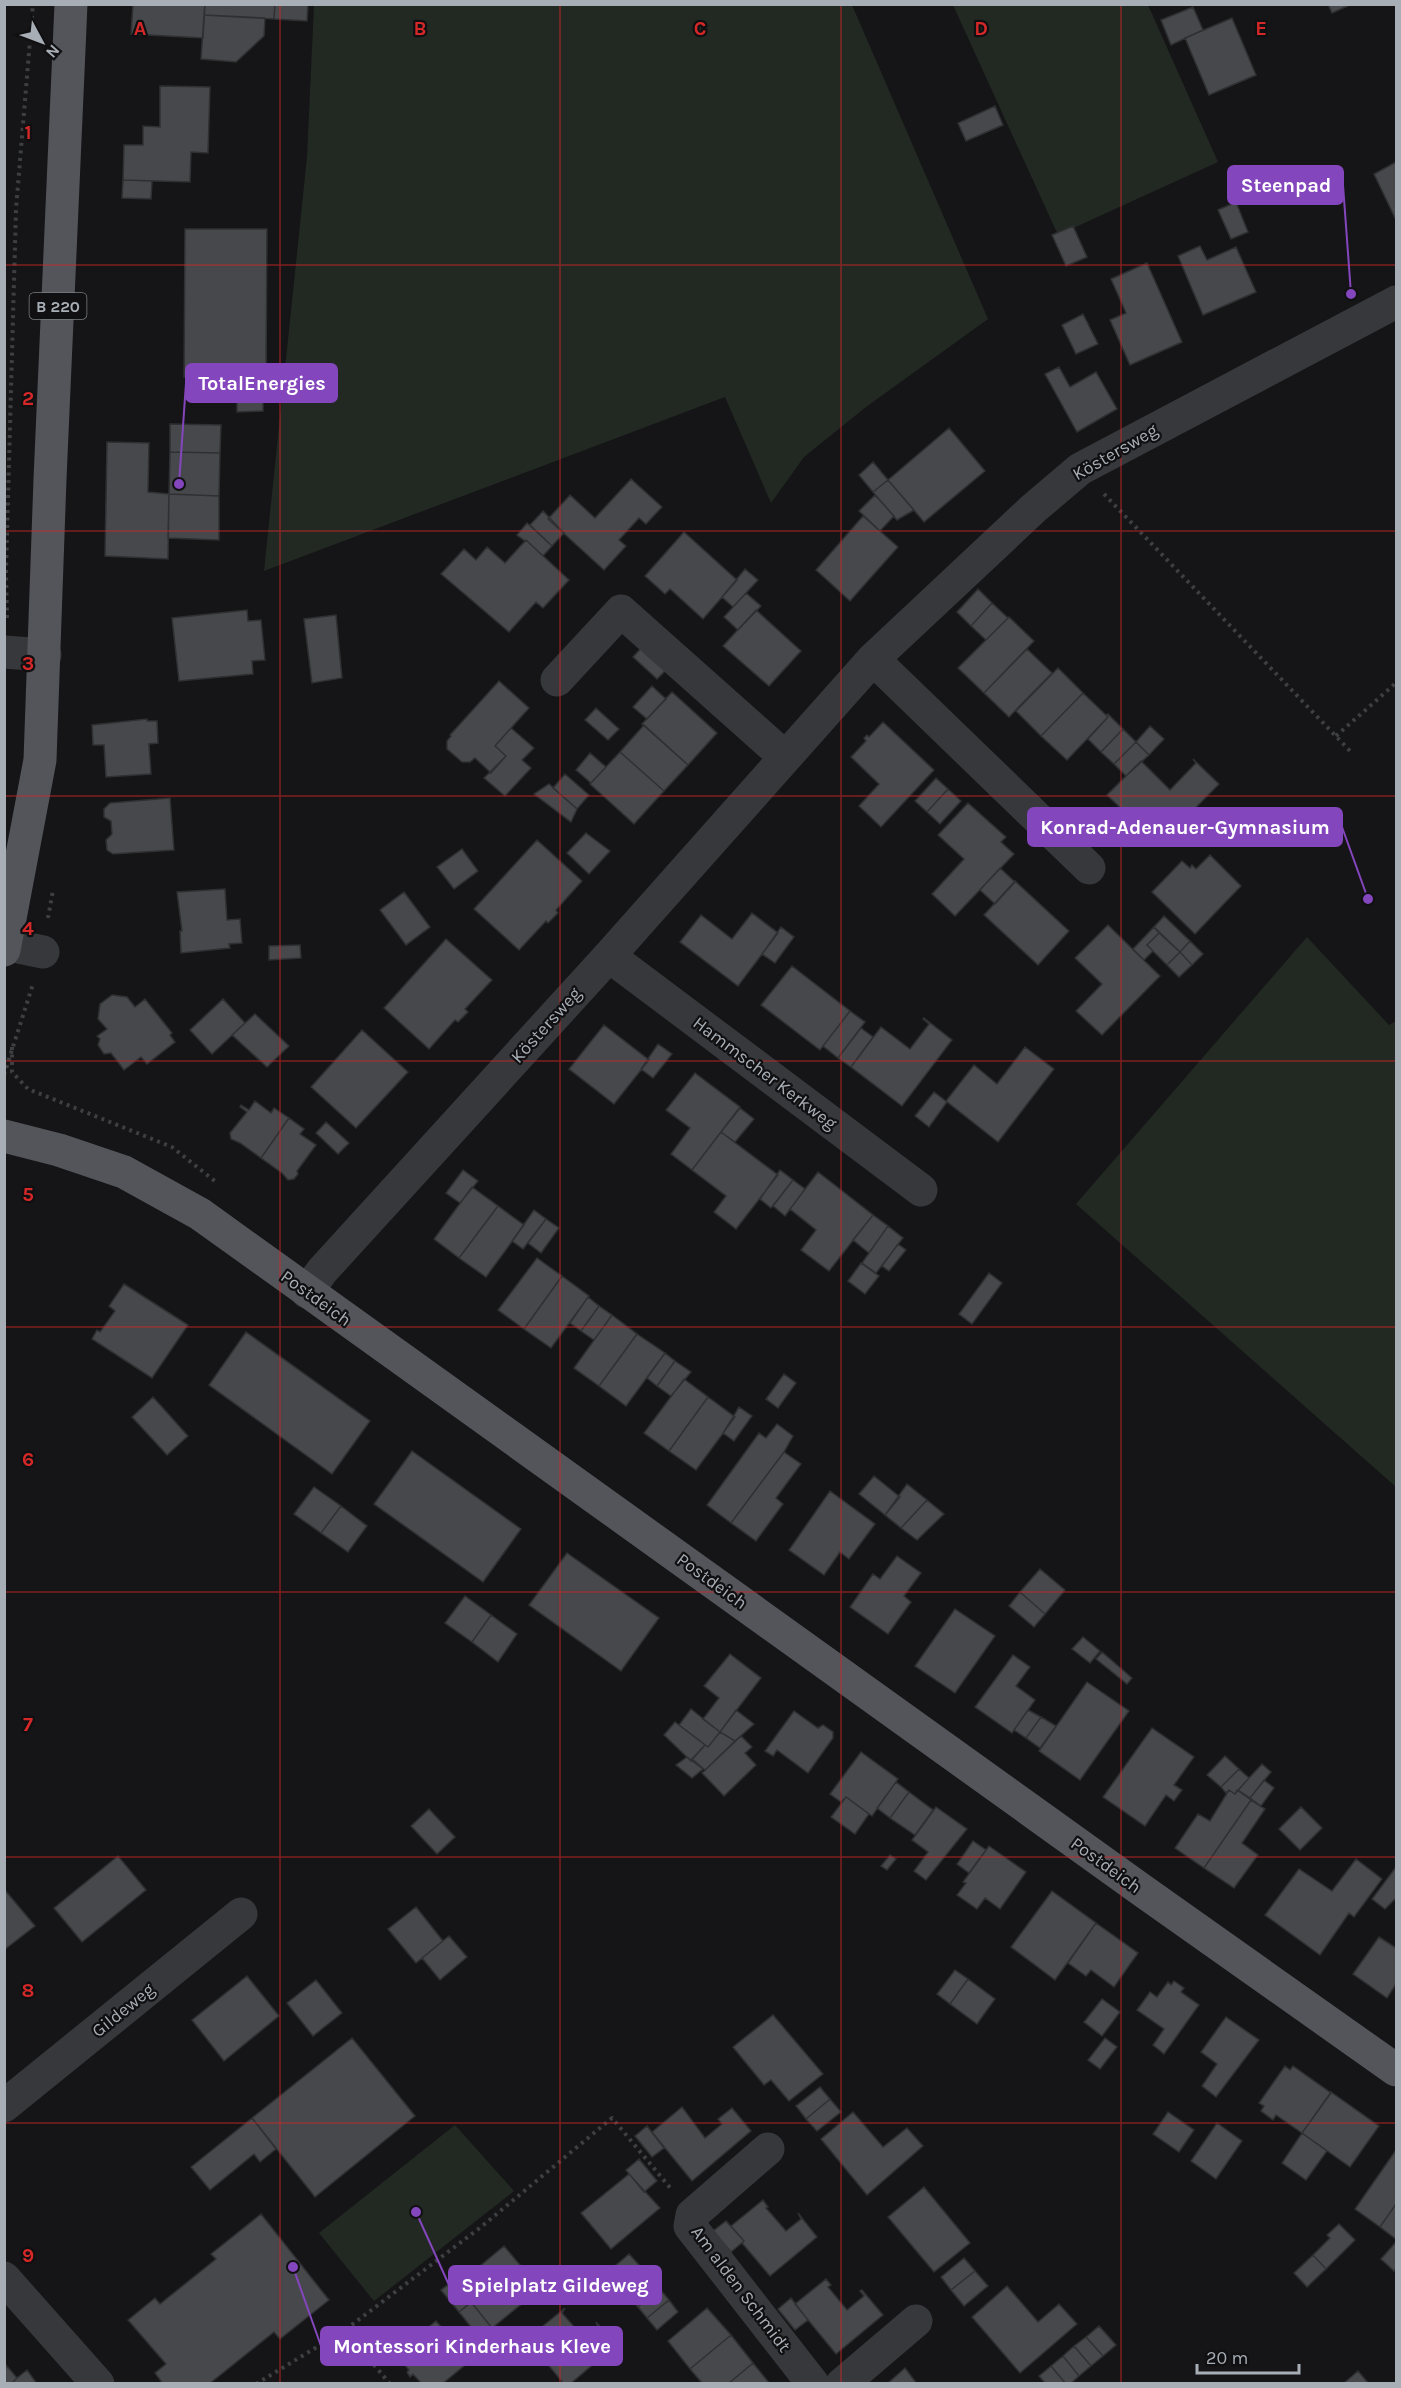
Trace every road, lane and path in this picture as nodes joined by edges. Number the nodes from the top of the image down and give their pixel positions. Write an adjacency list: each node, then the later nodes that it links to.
1 (33, 4): 5 (path)
2 (71, 4): 6 (main road, B 220)
3 (1396, 302): 4 (street, Köstersweg)
4 (1080, 469): 7 (street, Köstersweg); 10 (path)
5 (6, 652): 6 (street)
6 (45, 655): 14 (main road, B 220)
7 (873, 659): 12 (street, Köstersweg); 13 (street)
8 (557, 680): 12 (street)
9 (1396, 683): 10 (path)
10 (1336, 736): 11 (path)
11 (1352, 753)
12 (785, 758): 16 (street, Köstersweg)
13 (1089, 868)
14 (6, 936): 15 (street)
15 (43, 952)
16 (609, 956): 20 (street, Hammscher Kerkweg); 21 (street, Köstersweg)
17 (4, 1043): 18 (path)
18 (4, 1075)
19 (4, 1136): 21 (main road, Postdeich)
20 (921, 1190)
21 (308, 1292): 23 (main road, Postdeich)
22 (241, 1914): 24 (street, Gildeweg)
23 (1396, 2070)
24 (4, 2106)
25 (768, 2149): 26 (street, Am alden Schmidt)
26 (692, 2215): 29 (path); 33 (street, Am alden Schmidt)
27 (4, 2278): 30 (street)
28 (916, 2321): 34 (street)
29 (345, 2330): 31 (path); 32 (path)
30 (98, 2384)
31 (256, 2384)
32 (390, 2384)
33 (813, 2384)
34 (842, 2384)

